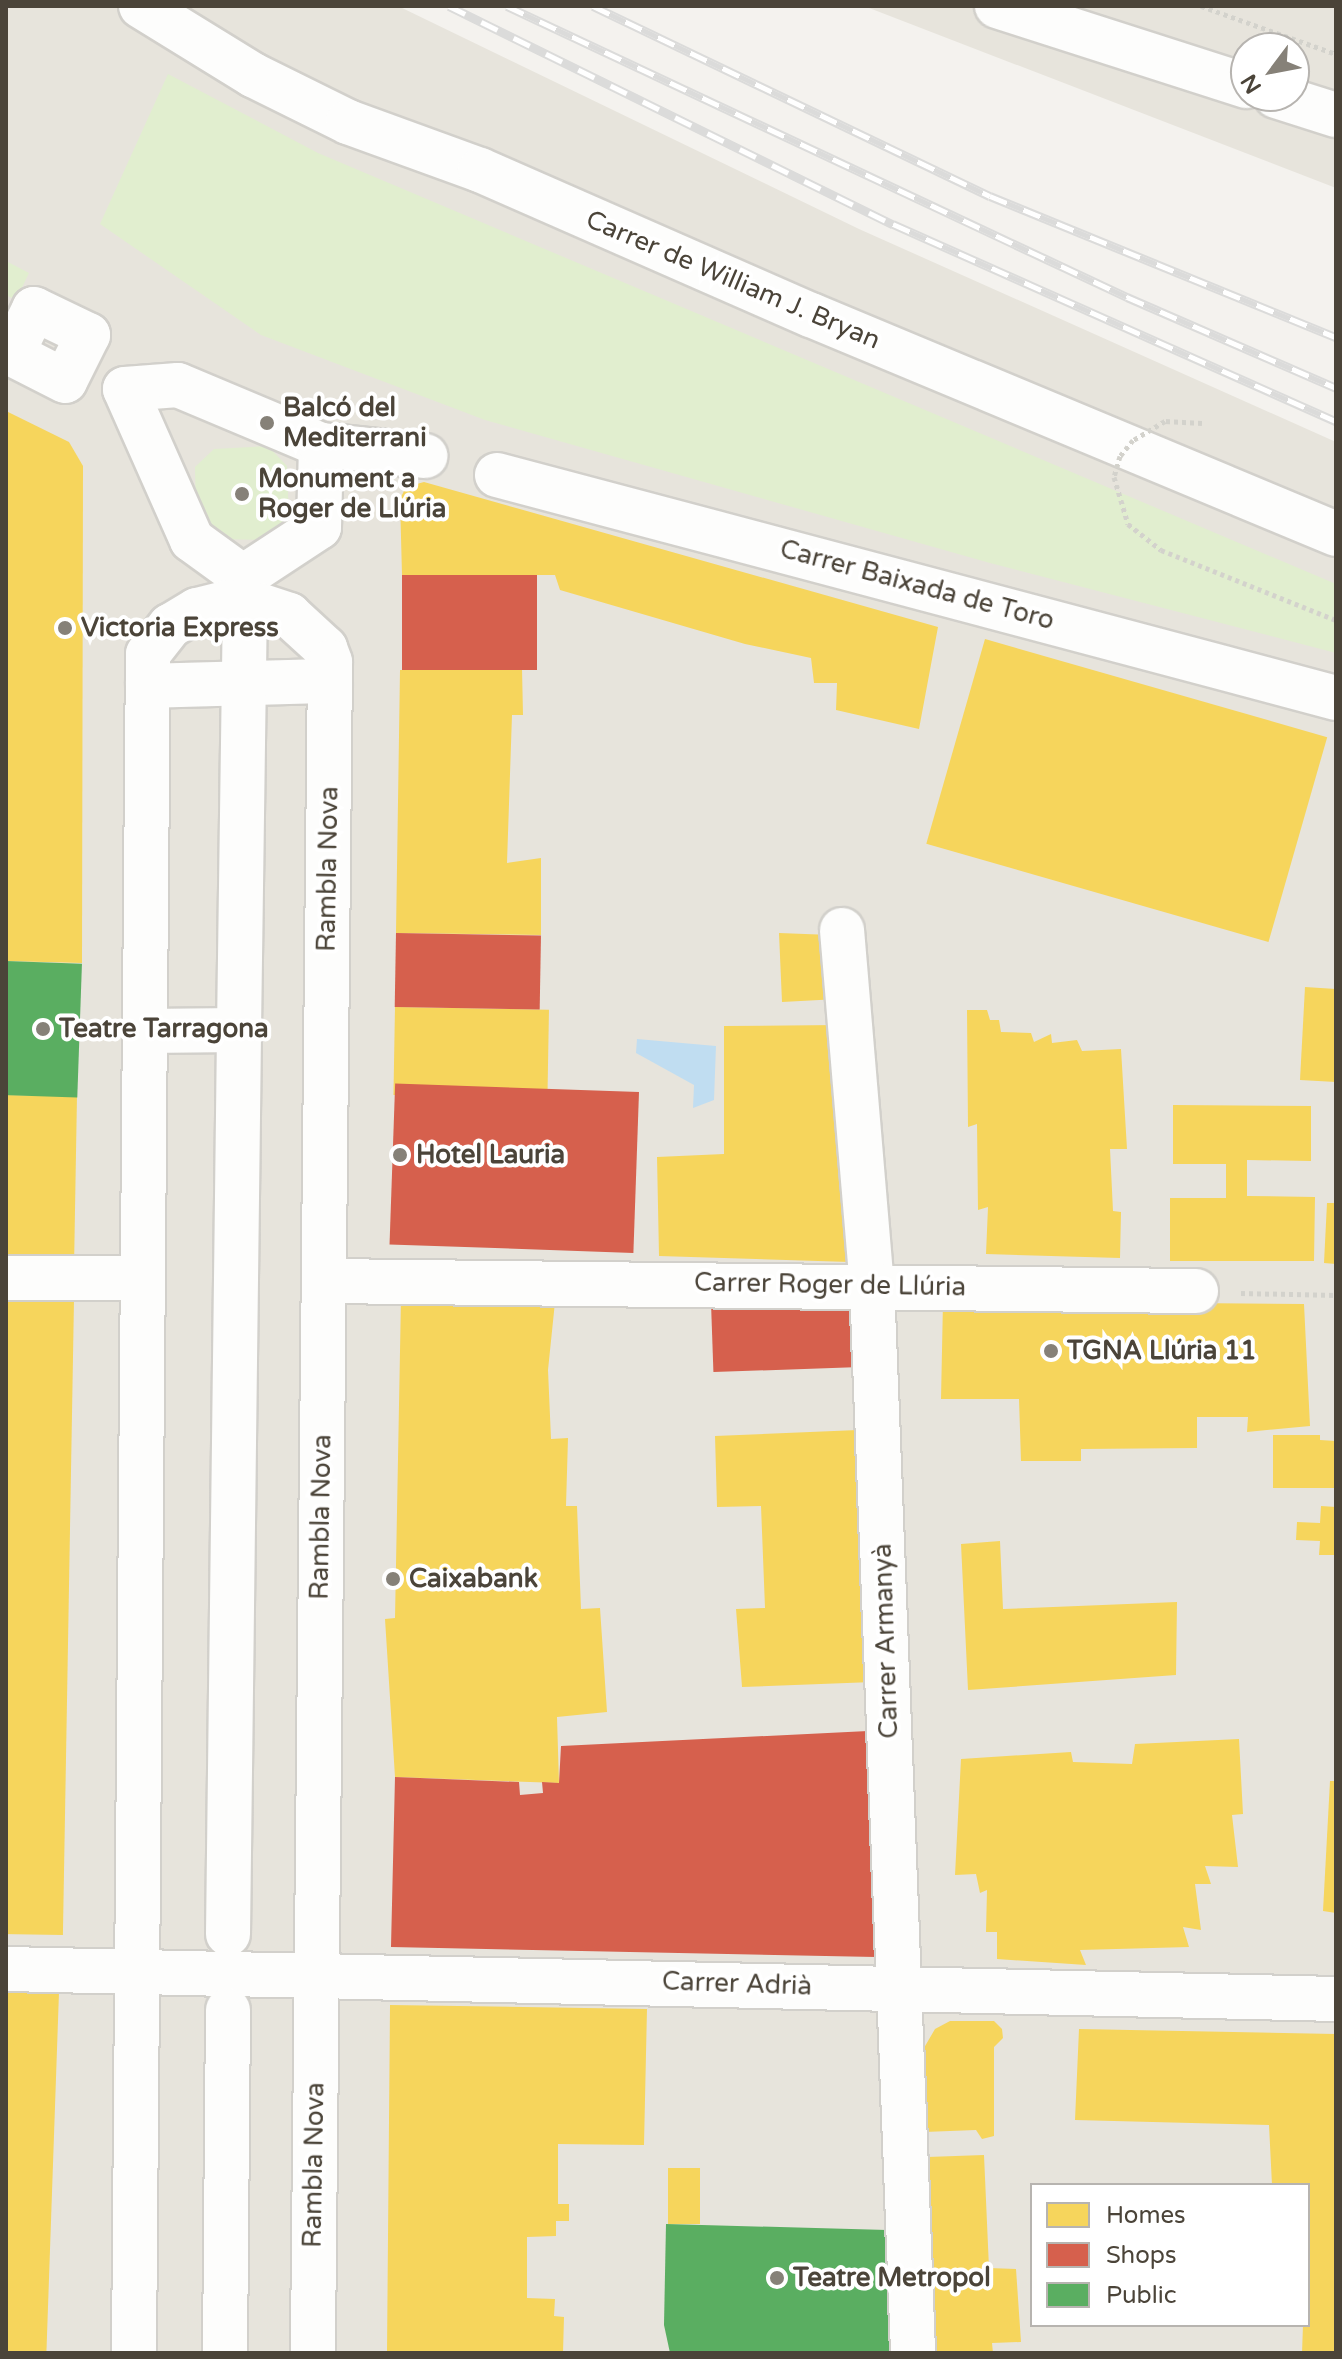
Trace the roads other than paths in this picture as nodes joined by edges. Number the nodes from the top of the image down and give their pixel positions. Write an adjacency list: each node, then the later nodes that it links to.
1 (141, 6): 11 (street, Carrer de William J. Bryan)
2 (997, 6): 3 (street)
3 (1230, 81)
4 (1310, 107): 5 (street)
5 (1336, 115)
6 (16, 322): 7 (street)
7 (125, 389): 8 (street); 8 (street)
8 (321, 445): 9 (street)
9 (425, 456)
10 (497, 475): 16 (street, Carrer Baixada de Toro)
11 (1336, 534)
12 (245, 603): 13 (street, Rambla Nova); 14 (street); 15 (street, Rambla Nova)
13 (330, 681): 14 (street); 22 (street, Rambla Nova)
14 (245, 683): 15 (street); 18 (street)
15 (148, 686): 19 (street, Rambla Nova)
16 (1336, 698)
17 (842, 930): 23 (street, Carrer Armanyà)
18 (239, 1030): 19 (street); 25 (street)
19 (145, 1031): 21 (street, Rambla Nova)
20 (6, 1278): 21 (street)
21 (143, 1278): 27 (street, Rambla Nova)
22 (324, 1281): 23 (street, Carrer Roger de Llúria); 28 (street, Rambla Nova)
23 (872, 1284): 24 (street, Carrer Roger de Llúria); 29 (street, Carrer Armanyà)
24 (1196, 1291)
25 (228, 1934)
26 (6, 1969): 27 (street, Carrer Adrià)
27 (137, 1973): 28 (street, Carrer Adrià); 32 (street, Rambla Nova)
28 (316, 1973): 29 (street, Carrer Adrià); 34 (street, Rambla Nova)
29 (900, 1988): 30 (street, Carrer Adrià); 35 (street, Carrer Armanyà)
30 (1336, 1999)
31 (228, 2010): 33 (street)
32 (134, 2353)
33 (225, 2353)
34 (313, 2353)
35 (913, 2353)

